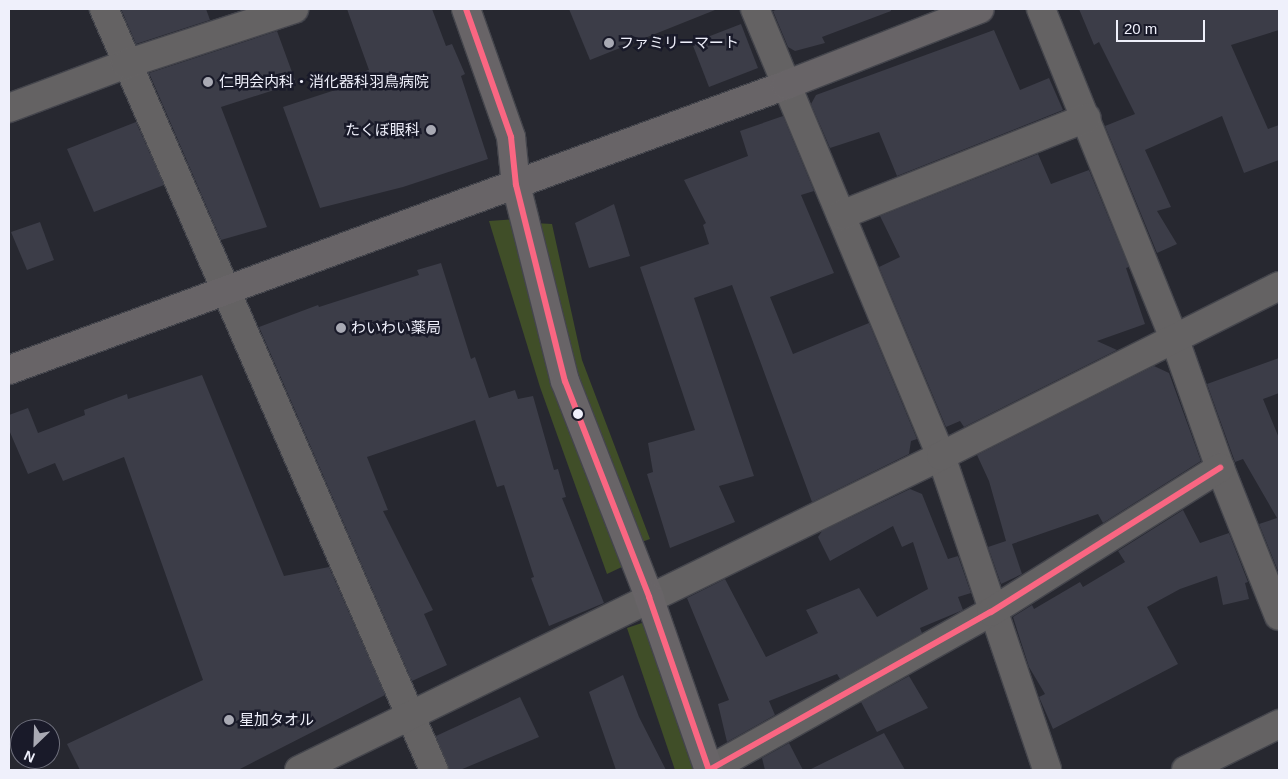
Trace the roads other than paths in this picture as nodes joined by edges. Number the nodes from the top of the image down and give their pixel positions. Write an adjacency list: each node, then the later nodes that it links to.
1 (104, 9): 7 (street)
2 (294, 9): 7 (street)
3 (466, 9): 11 (street)
4 (755, 9): 8 (street)
5 (980, 9): 8 (street)
6 (1041, 9): 10 (street)
7 (126, 64): 9 (street); 14 (street)
8 (786, 85): 11 (street); 12 (street)
9 (9, 108)
10 (1086, 118): 12 (street); 15 (street)
11 (516, 185): 14 (street); 19 (street)
12 (841, 215): 17 (street)
13 (1279, 286): 15 (street)
14 (226, 291): 16 (street); 22 (street)
15 (1175, 340): 17 (street); 18 (street)
16 (9, 370)
17 (941, 456): 19 (street); 20 (street)
18 (1220, 468): 20 (street); 21 (street)
19 (649, 597): 22 (street); 26 (street)
20 (991, 612): 26 (street); 27 (street)
21 (1279, 616)
22 (412, 716): 24 (street); 25 (street)
23 (1279, 724): 28 (street)
24 (299, 770)
25 (434, 770)
26 (709, 770)
27 (1047, 770)
28 (1186, 770)

